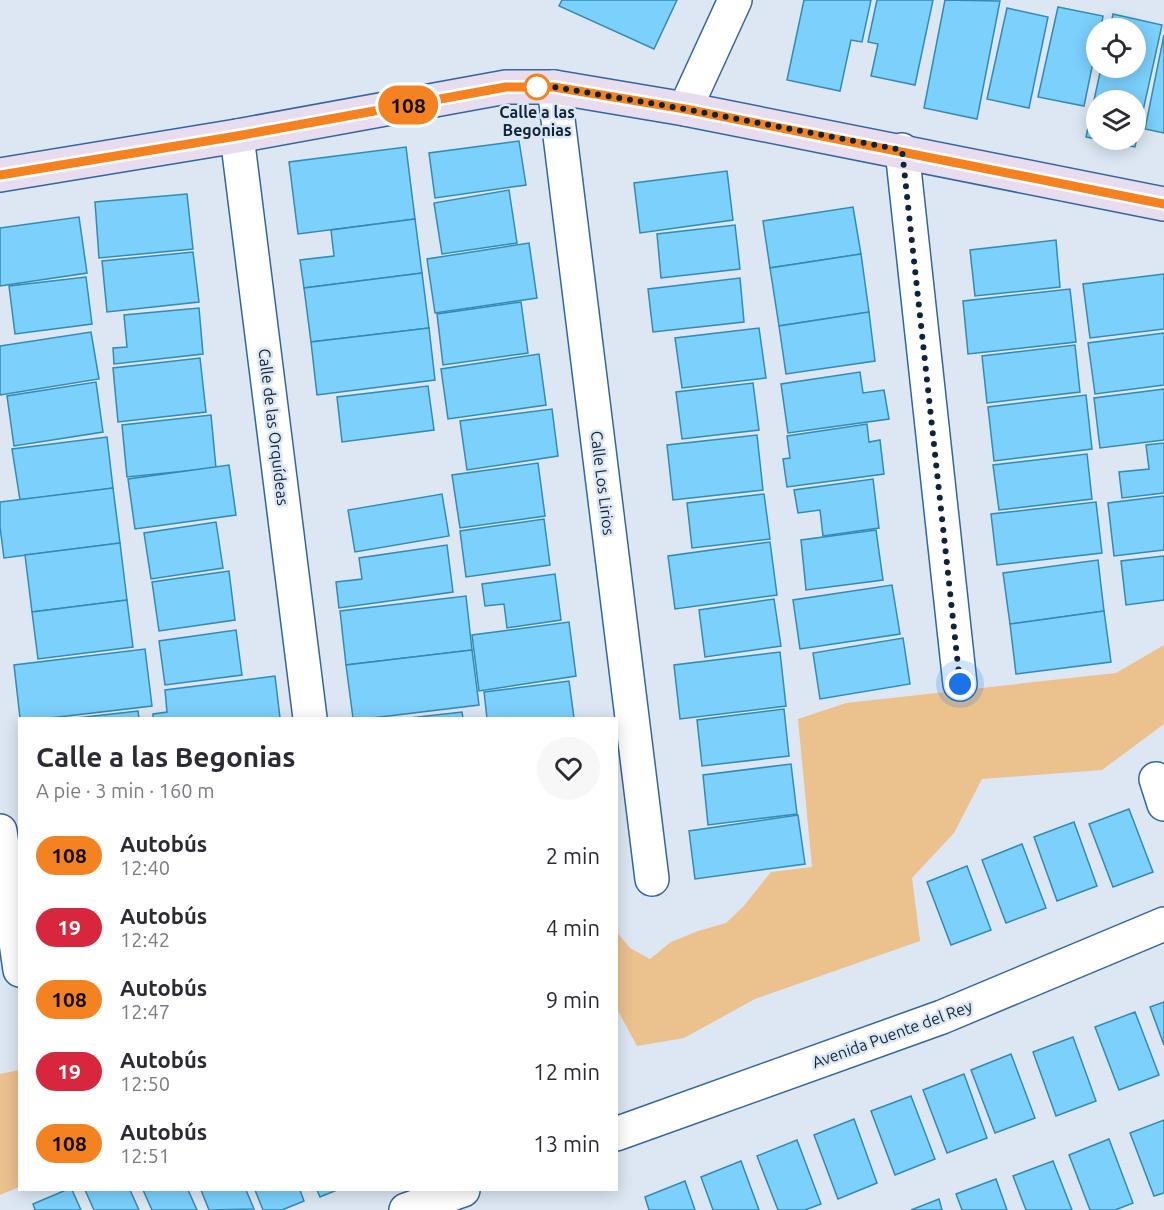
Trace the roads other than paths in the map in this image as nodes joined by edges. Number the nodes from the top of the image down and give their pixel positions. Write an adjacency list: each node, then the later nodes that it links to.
1 (735, 0): 3 (street)
2 (554, 87): 3 (street); 4 (street); 11 (street, Calle Los Lirios)
3 (685, 109): 5 (street)
4 (237, 136): 6 (street); 9 (street, Calle de las Orquídeas)
5 (902, 150): 7 (street); 8 (street)
6 (0, 175)
7 (1164, 204)
8 (960, 684)
9 (310, 717)
10 (0, 831): 13 (street)
11 (652, 879)
12 (1164, 924): 14 (street, Avenida Puente del Rey)
13 (18, 956)
14 (618, 1133)
15 (460, 1191): 16 (street)
16 (406, 1210)

